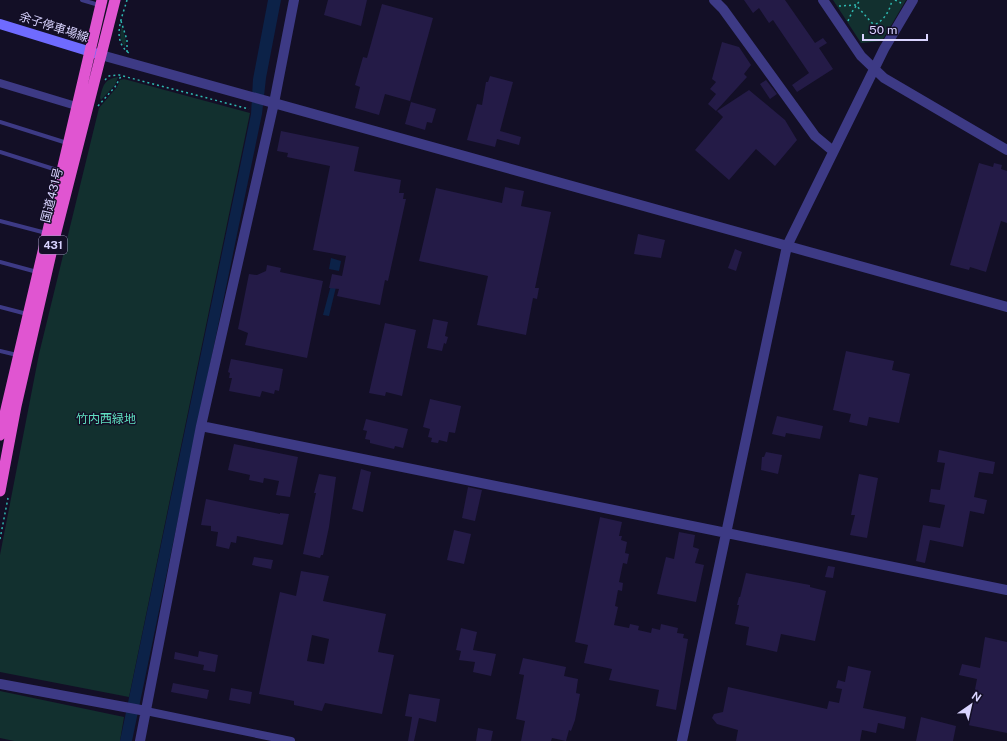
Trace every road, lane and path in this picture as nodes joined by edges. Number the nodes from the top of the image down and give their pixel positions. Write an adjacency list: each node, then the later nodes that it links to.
1 (82, 0): 10 (lane)
2 (115, 0): 17 (highway, 国道431号 / 431)
3 (126, 0): 13 (path)
4 (294, 0): 20 (street)
5 (714, 0): 27 (street)
6 (823, 0): 18 (street)
7 (860, 0): 11 (path)
8 (892, 0): 11 (path)
9 (913, 0): 18 (street)
10 (101, 3): 16 (highway, 国道431号 / 431)
11 (856, 5): 12 (path); 15 (path)
12 (835, 6)
13 (122, 20): 13 (path)
14 (0, 24): 16 (main road, 余子停車場線)
15 (847, 24)
16 (88, 52): 17 (main road, 余子停車場線); 21 (highway, 国道431号 / 431)
17 (101, 55): 20 (street); 42 (highway, 国道431号 / 431)
18 (874, 69): 26 (street); 27 (street)
19 (0, 83): 21 (street)
20 (274, 103): 32 (street); 40 (street)
21 (76, 106): 25 (highway, 国道431号 / 431)
22 (249, 109): 23 (path)
23 (94, 110)
24 (0, 122): 25 (lane)
25 (67, 143): 29 (highway, 国道431号 / 431)
26 (1007, 150)
27 (833, 151): 32 (street)
28 (0, 152): 29 (lane)
29 (60, 171): 31 (highway, 国道431号 / 431)
30 (0, 221): 31 (lane)
31 (46, 234): 34 (highway, 国道431号 / 431)
32 (787, 246): 36 (street); 43 (street)
33 (0, 262): 34 (lane)
34 (37, 272): 37 (highway, 国道431号 / 431)
35 (0, 307): 37 (lane)
36 (1007, 307)
37 (27, 314): 39 (highway, 国道431号 / 431)
38 (0, 351): 39 (lane)
39 (18, 355): 41 (highway, 国道431号 / 431)
40 (201, 426): 43 (street); 46 (street)
41 (0, 435)
42 (0, 491)
43 (725, 532): 44 (street); 49 (street)
44 (1007, 590)
45 (0, 684): 46 (street)
46 (142, 711): 47 (street); 48 (street)
47 (140, 741)
48 (290, 741)
49 (682, 741)

